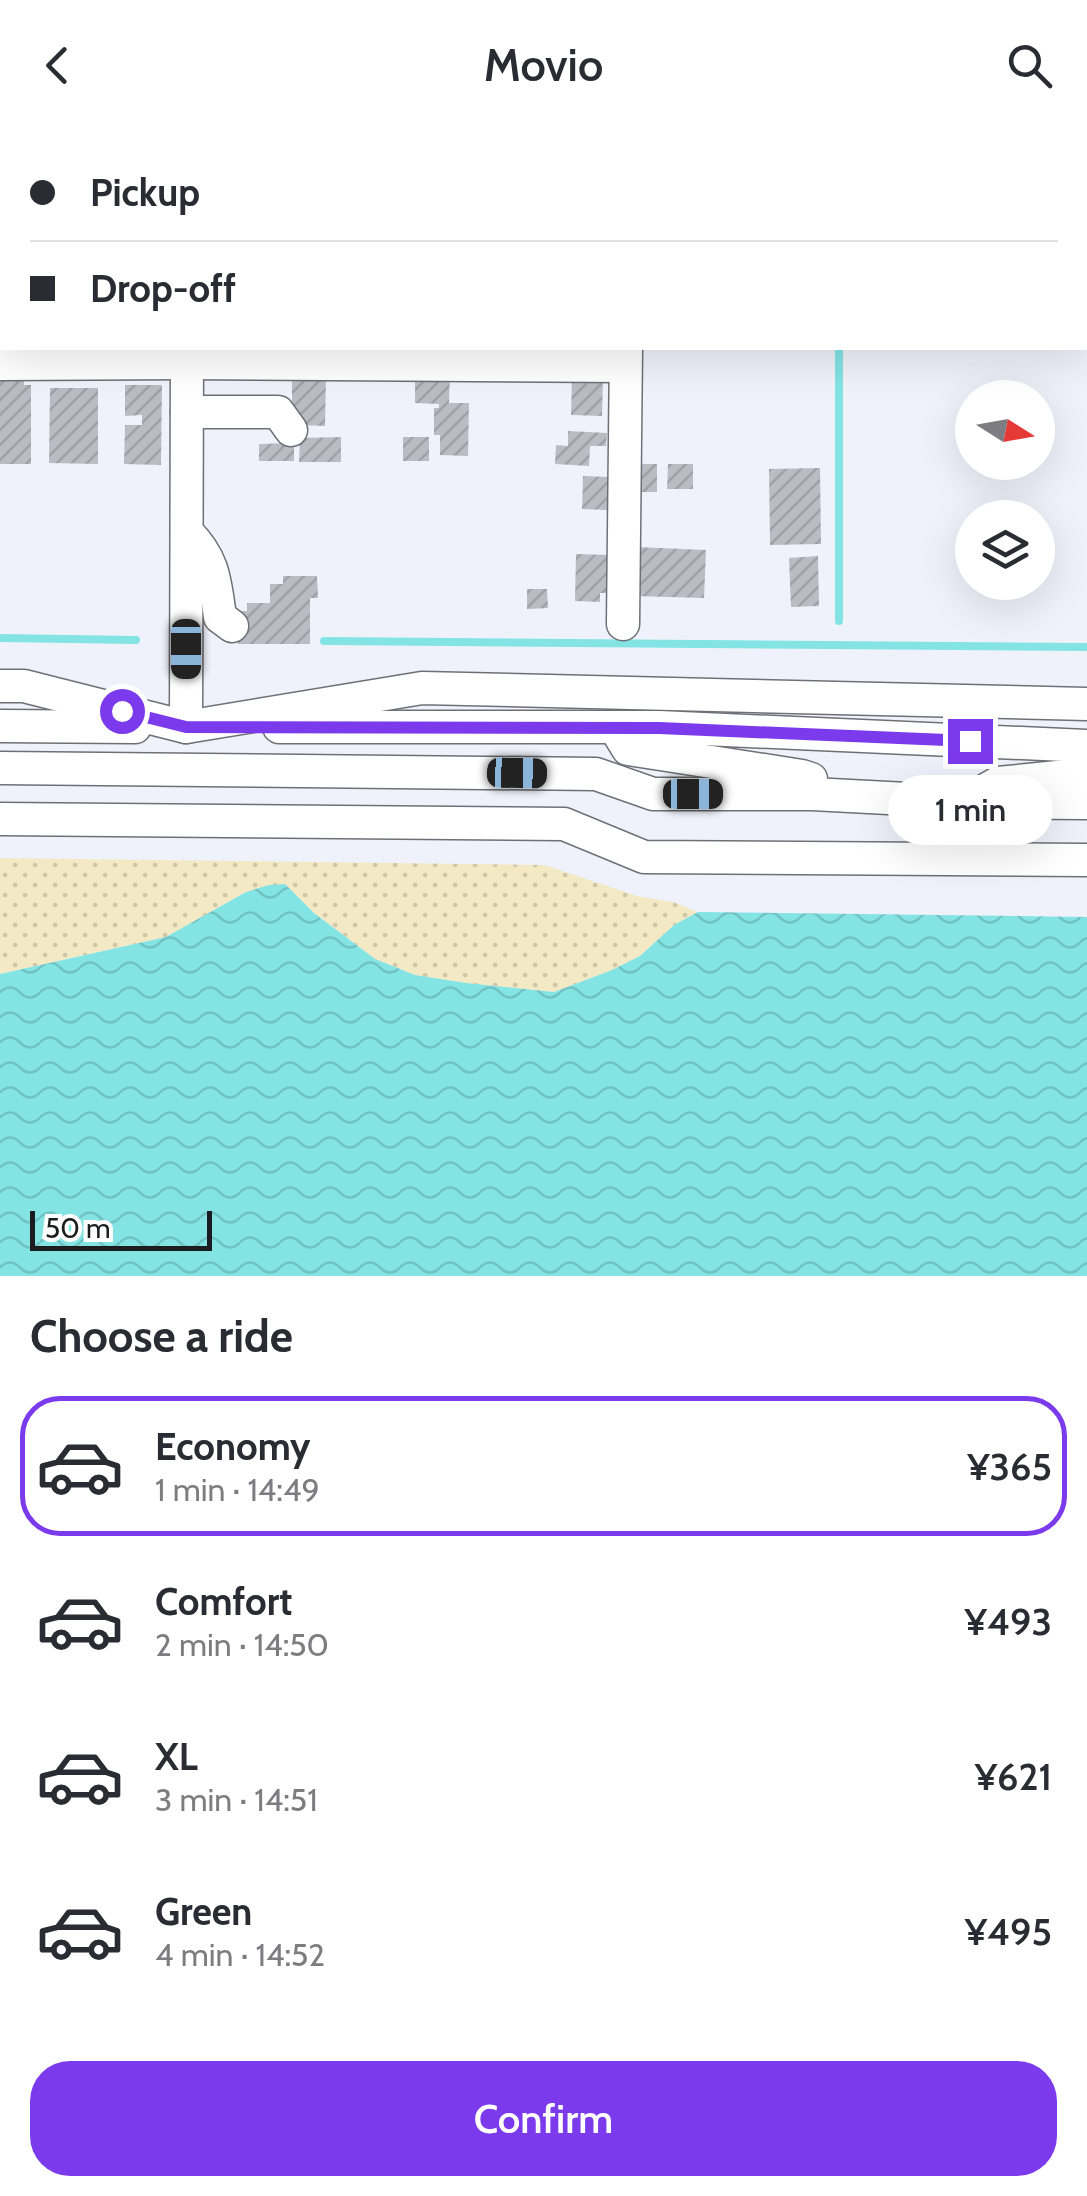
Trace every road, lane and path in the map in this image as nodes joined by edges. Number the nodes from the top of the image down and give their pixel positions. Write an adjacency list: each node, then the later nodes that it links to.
1 (188, 355): 3 (street); 4 (street); 5 (street)
2 (626, 357): 4 (street); 7 (street)
3 (0, 364)
4 (279, 364): 5 (street)
5 (187, 412): 6 (street)
6 (187, 532): 8 (street); 12 (street)
7 (623, 624)
8 (232, 626)
9 (0, 686): 12 (street)
10 (1087, 704): 12 (street)
11 (0, 726): 12 (street)
12 (186, 727): 13 (street)
13 (615, 728): 14 (street); 17 (street)
14 (1087, 746)
15 (0, 768): 17 (street)
16 (1087, 774): 18 (street)
17 (847, 795): 18 (street)
18 (964, 802): 19 (street)
19 (1087, 804)
20 (0, 819): 21 (street)
21 (1087, 860)

